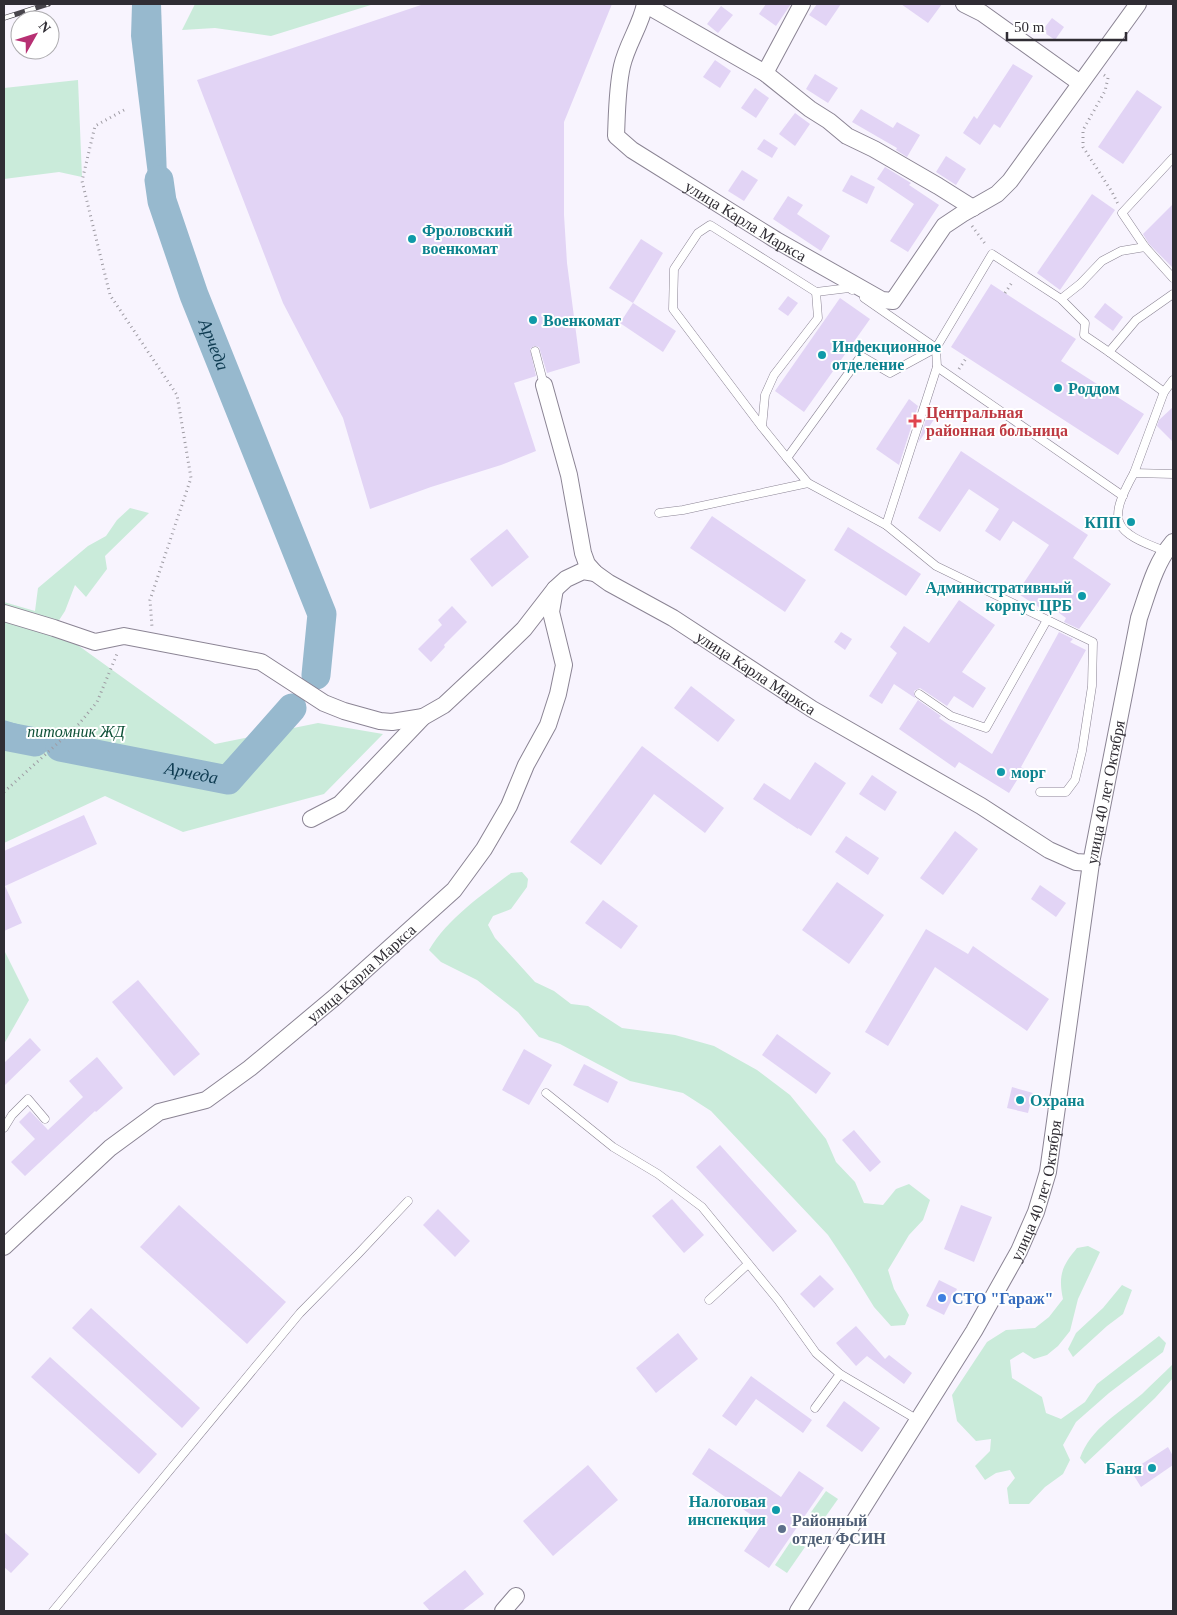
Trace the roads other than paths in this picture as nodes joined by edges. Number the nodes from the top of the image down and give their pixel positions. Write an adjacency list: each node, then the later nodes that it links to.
1 (644, 4): 9 (street, улица Карла Маркса)
2 (649, 4): 6 (street)
3 (802, 4): 6 (street)
4 (964, 4): 7 (street)
5 (1138, 4): 7 (street, улица Карла Маркса)
6 (765, 73): 9 (street)
7 (1080, 84): 9 (street, улица Карла Маркса)
8 (1173, 158): 10 (lane)
9 (969, 210)
10 (1145, 247): 11 (lane); 14 (lane)
11 (1173, 278)
12 (816, 292): 15 (lane); 22 (lane); 22 (lane)
13 (1173, 294): 17 (lane)
14 (1061, 299): 15 (lane); 17 (lane)
15 (936, 348): 18 (lane); 23 (lane)
16 (535, 351): 20 (lane)
17 (1109, 352): 21 (lane)
18 (937, 367): 27 (lane); 29 (lane)
19 (1173, 380): 21 (lane)
20 (544, 385): 31 (street, улица Карла Маркса)
21 (1164, 392): 24 (lane)
22 (762, 427): 23 (lane)
23 (787, 458): 26 (lane)
24 (1134, 473): 25 (lane); 27 (lane)
25 (1173, 474)
26 (808, 483): 28 (lane); 29 (lane)
27 (1123, 496): 30 (lane)
28 (659, 513)
29 (886, 524): 34 (lane)
30 (1169, 546): 39 (street, улица 40 лет Октября)
31 (595, 573): 32 (street); 39 (street, улица Карла Маркса)
32 (555, 589): 36 (street); 44 (street, улица Карла Маркса)
33 (4, 613): 36 (street)
34 (1047, 620): 35 (lane); 37 (lane)
35 (919, 694)
36 (423, 717): 38 (street)
37 (1040, 792)
38 (311, 819)
39 (1091, 864): 49 (street, улица 40 лет Октября)
40 (546, 1093): 45 (lane)
41 (46, 1119): 42 (lane)
42 (4, 1128)
43 (408, 1201): 51 (lane)
44 (4, 1247)
45 (748, 1264): 46 (lane); 47 (lane)
46 (709, 1300)
47 (840, 1374): 48 (lane); 49 (lane)
48 (814, 1408)
49 (918, 1420): 53 (street, улица 40 лет Октября)
50 (516, 1596): 52 (street)
51 (53, 1611)
52 (503, 1611)
53 (798, 1611)

